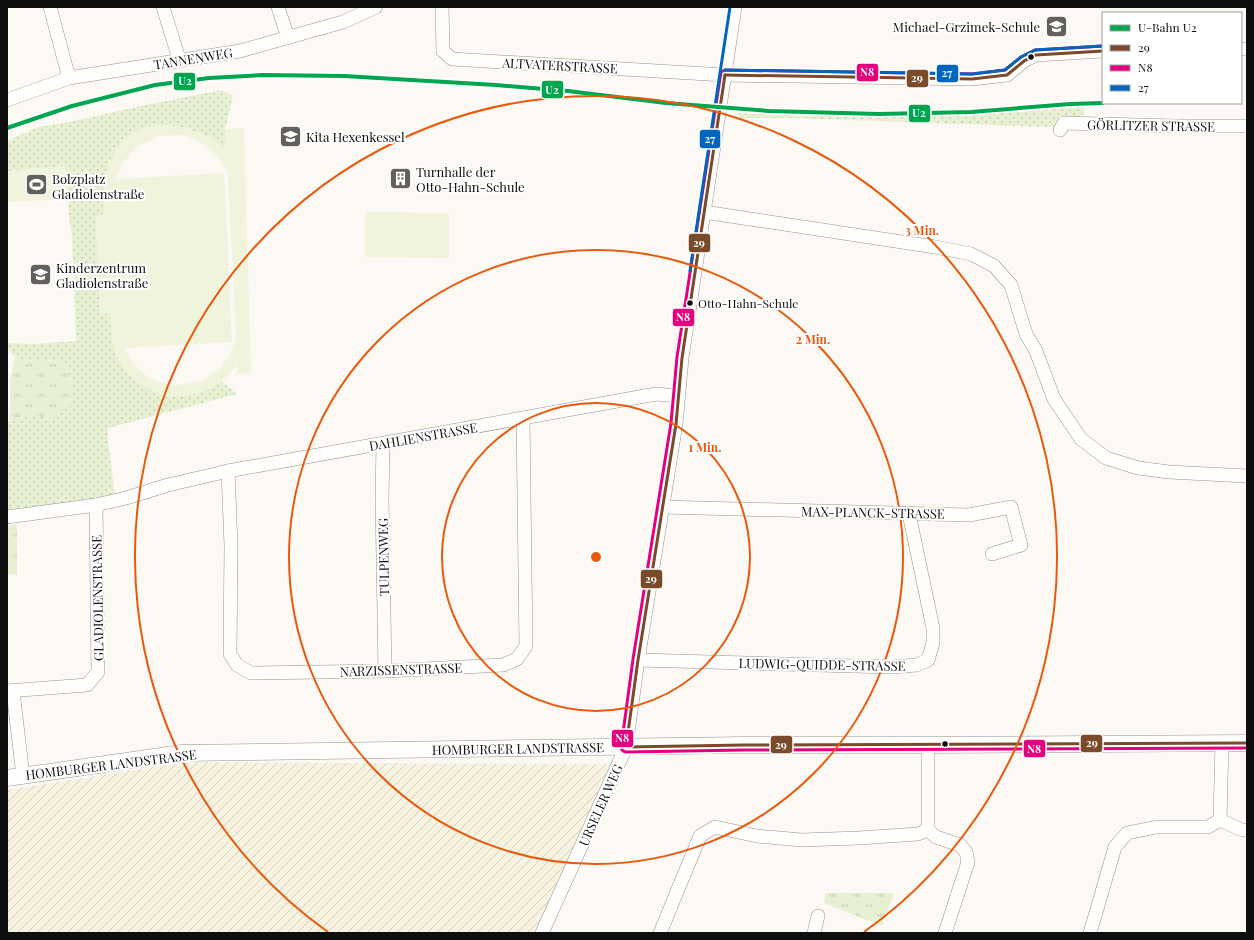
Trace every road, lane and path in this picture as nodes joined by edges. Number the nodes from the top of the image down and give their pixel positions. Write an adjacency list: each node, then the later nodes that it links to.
1 (50, 7): 11 (street)
2 (163, 7): 9 (street)
3 (278, 7): 7 (street)
4 (376, 7): 7 (street, TANNENWEG)
5 (442, 7): 10 (street, ALTVATERSTRASSE)
6 (735, 7): 10 (street, URSELER WEG)
7 (288, 38): 9 (street, TANNENWEG)
8 (1102, 51): 10 (street, ALTVATERSTRASSE)
9 (179, 59): 11 (street, TANNENWEG)
10 (724, 75): 15 (street, URSELER WEG)
11 (69, 78): 12 (street, TANNENWEG)
12 (7, 100)
13 (1247, 126): 14 (street, GÖRLITZER STRASSE)
14 (1060, 130)
15 (704, 212): 16 (street, URSELER WEG); 20 (street)
16 (678, 396): 17 (street, DAHLIENSTRASSE); 22 (street, URSELER WEG)
17 (523, 418): 18 (street, DAHLIENSTRASSE); 27 (street, NARZISSENSTRASSE)
18 (383, 444): 19 (street, DAHLIENSTRASSE); 27 (street, TULPENWEG)
19 (228, 471): 21 (street, DAHLIENSTRASSE); 27 (street, NARZISSENSTRASSE)
20 (1247, 476)
21 (96, 505): 24 (street); 28 (street, GLADIOLENSTRASSE)
22 (663, 507): 23 (street, MAX-PLANCK-STRASSE); 26 (street, URSELER WEG)
23 (909, 514): 25 (street, MAX-PLANCK-STRASSE); 26 (street, LUDWIG-QUIDDE-STRASSE)
24 (7, 517)
25 (992, 554)
26 (638, 660): 32 (street, URSELER WEG)
27 (385, 671)
28 (10, 691): 33 (street, GLADIOLENSTRASSE)
29 (1222, 743): 30 (street, HOMBURGER LANDSTRASSE); 31 (street, HOMBURGER LANDSTRASSE); 34 (street)
30 (1247, 743)
31 (928, 745): 32 (street, HOMBURGER LANDSTRASSE); 35 (street)
32 (626, 747): 33 (street, HOMBURGER LANDSTRASSE); 38 (street, URSELER WEG)
33 (15, 777)
34 (1220, 820): 36 (street); 42 (street)
35 (928, 830): 39 (street); 41 (street)
36 (1247, 830)
37 (818, 916): 40 (street)
38 (542, 933)
39 (660, 933)
40 (814, 933)
41 (945, 933)
42 (1090, 933)

